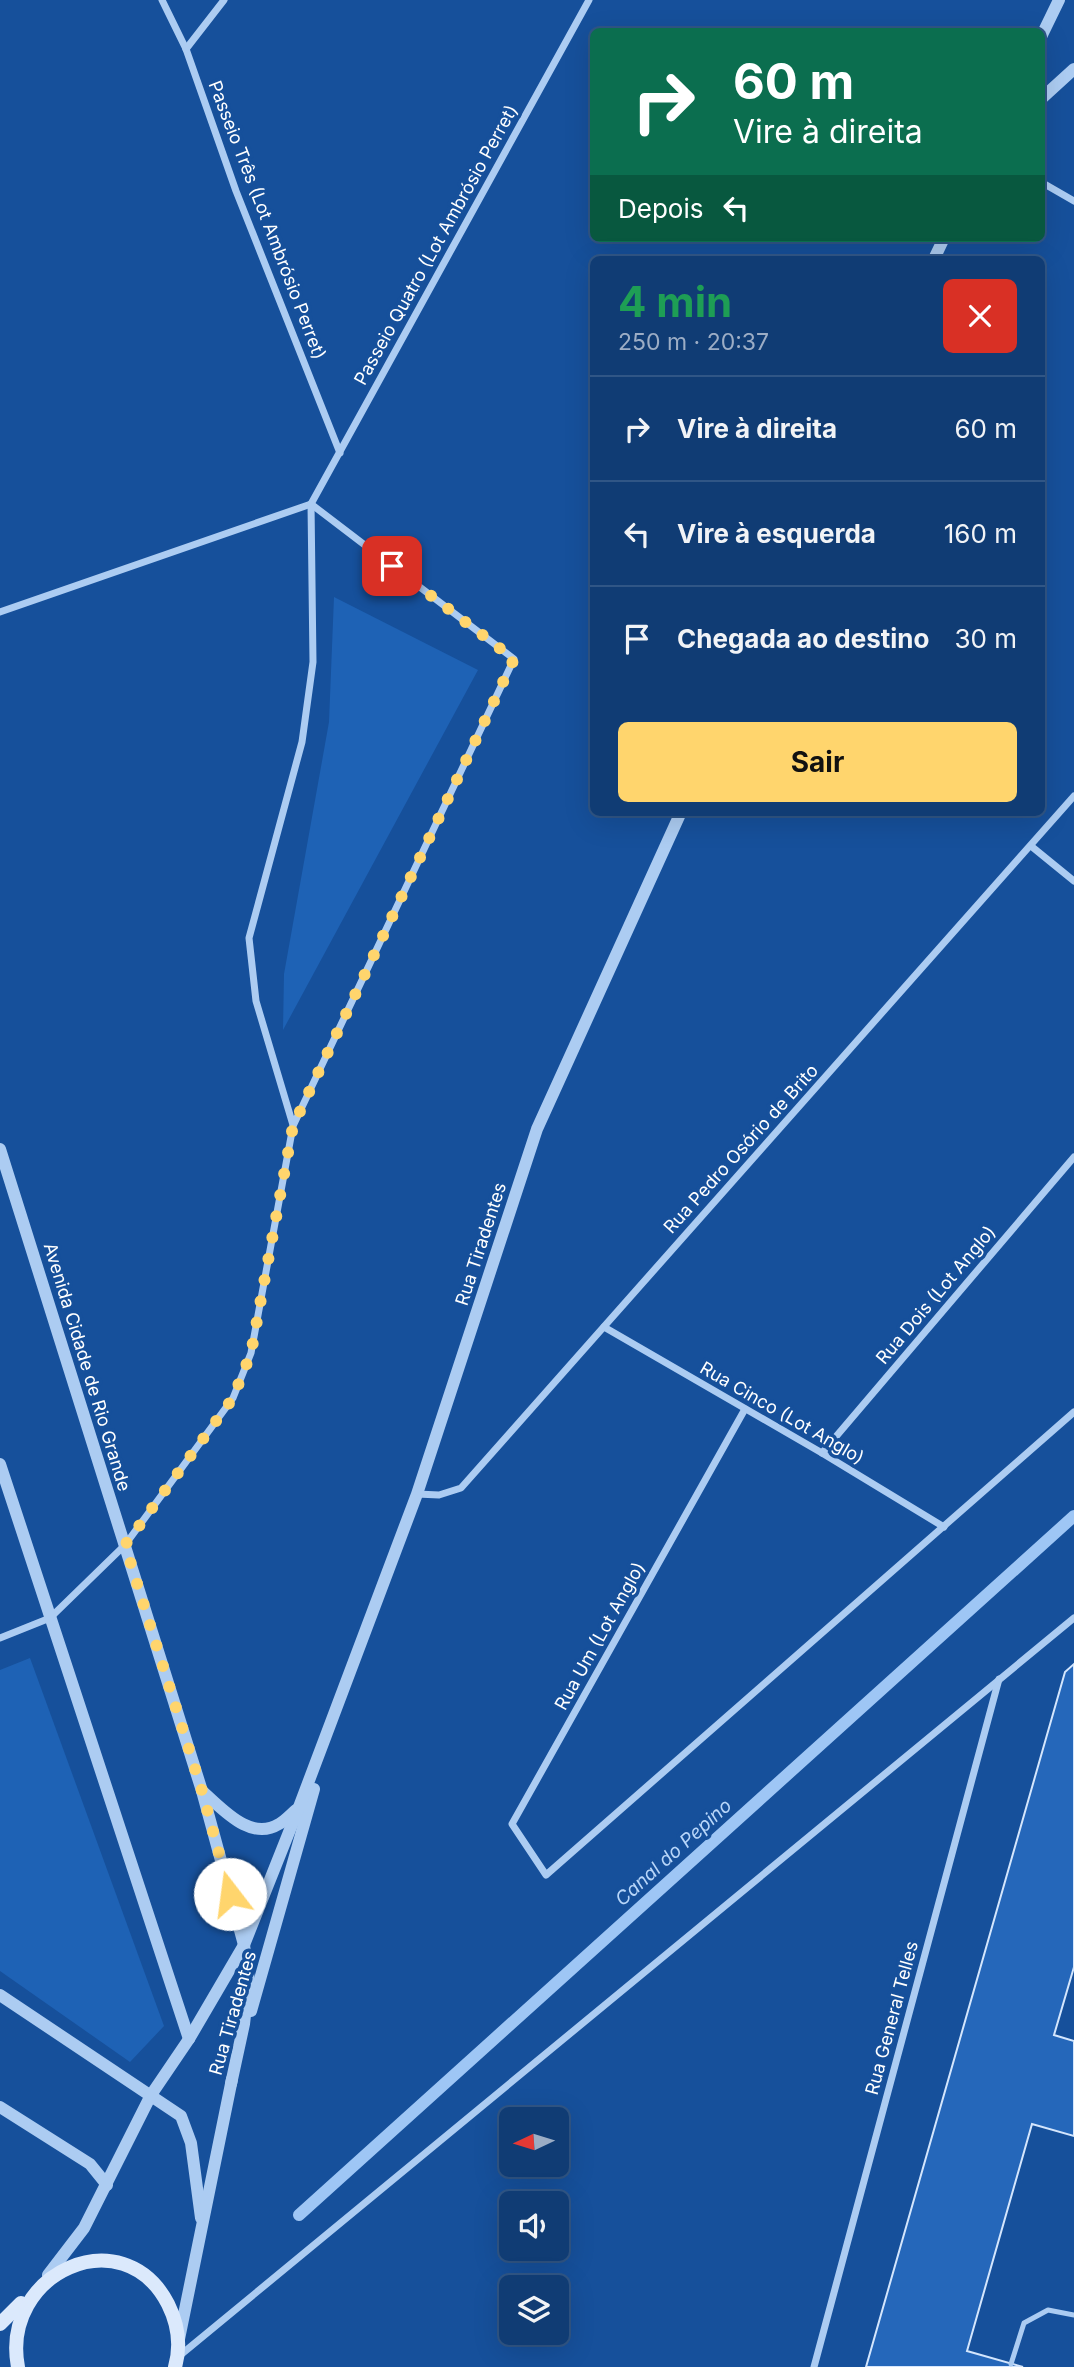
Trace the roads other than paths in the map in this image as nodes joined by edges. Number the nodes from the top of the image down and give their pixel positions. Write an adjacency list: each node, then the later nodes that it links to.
1 (162, 0): 6 (street, Passeio Três (Lot Ambrósio Perret))
2 (225, 0): 6 (street)
3 (589, 0): 11 (street, Passeio Quatro (Lot Ambrósio Perret))
4 (1059, 0): 5 (street)
5 (1045, 29)
6 (186, 49): 11 (street, Passeio Três (Lot Ambrósio Perret))
7 (1074, 69): 8 (street)
8 (1045, 95)
9 (1045, 184): 10 (street)
10 (1074, 201)
11 (340, 453): 12 (street, Passeio Quatro (Lot Ambrósio Perret))
12 (311, 504): 13 (street); 18 (street); 18 (street)
13 (0, 612)
14 (1074, 796): 16 (street, Rua Pedro Osório de Brito)
15 (679, 816): 26 (street, Rua Tiradentes)
16 (1031, 846): 17 (street); 21 (street, Rua Pedro Osório de Brito)
17 (1074, 881)
18 (293, 1126): 28 (street)
19 (0, 1149): 28 (street, Avenida Cidade de Rio Grande)
20 (1074, 1157): 24 (street, Rua Dois (Lot Anglo))
21 (604, 1327): 22 (street, Rua Cinco (Lot Anglo)); 26 (street, Rua Pedro Osório de Brito)
22 (745, 1409): 24 (street, Rua Cinco (Lot Anglo)); 27 (street, Rua Um (Lot Anglo))
23 (1074, 1412): 27 (street)
24 (822, 1453): 27 (street, Rua Cinco (Lot Anglo))
25 (0, 1464): 29 (street)
26 (417, 1494): 33 (street, Rua Tiradentes)
27 (944, 1527)
28 (125, 1545): 29 (street); 34 (street, Avenida Cidade de Rio Grande)
29 (50, 1618): 31 (street); 38 (street)
30 (1074, 1618): 32 (street)
31 (0, 1638)
32 (999, 1678): 49 (street); 52 (street, Rua General Telles)
33 (340, 1698): 35 (street, Rua Tiradentes); 39 (street, Rua Tiradentes)
34 (202, 1791): 35 (street); 36 (street, Avenida Cidade de Rio Grande)
35 (299, 1807): 36 (street, Rua Tiradentes)
36 (244, 1945): 38 (street, Rua Tiradentes); 39 (street, Avenida Cidade de Rio Grande)
37 (0, 1995): 40 (street)
38 (189, 2039): 40 (street, Rua Tiradentes)
39 (231, 2084): 43 (street, Rua Tiradentes)
40 (151, 2095): 42 (street, Rua Tiradentes); 43 (street)
41 (0, 2107): 42 (street)
42 (107, 2185): 44 (street, Rua Tiradentes)
43 (202, 2229): 48 (street, Rua Tiradentes)
44 (48, 2275): 45 (main road); 48 (main road)
45 (31, 2292): 47 (main road); 51 (main road)
46 (1074, 2315): 50 (lane)
47 (0, 2324)
48 (178, 2341): 49 (main road)
49 (176, 2362)
50 (1011, 2364)
51 (18, 2367)
52 (814, 2367)

